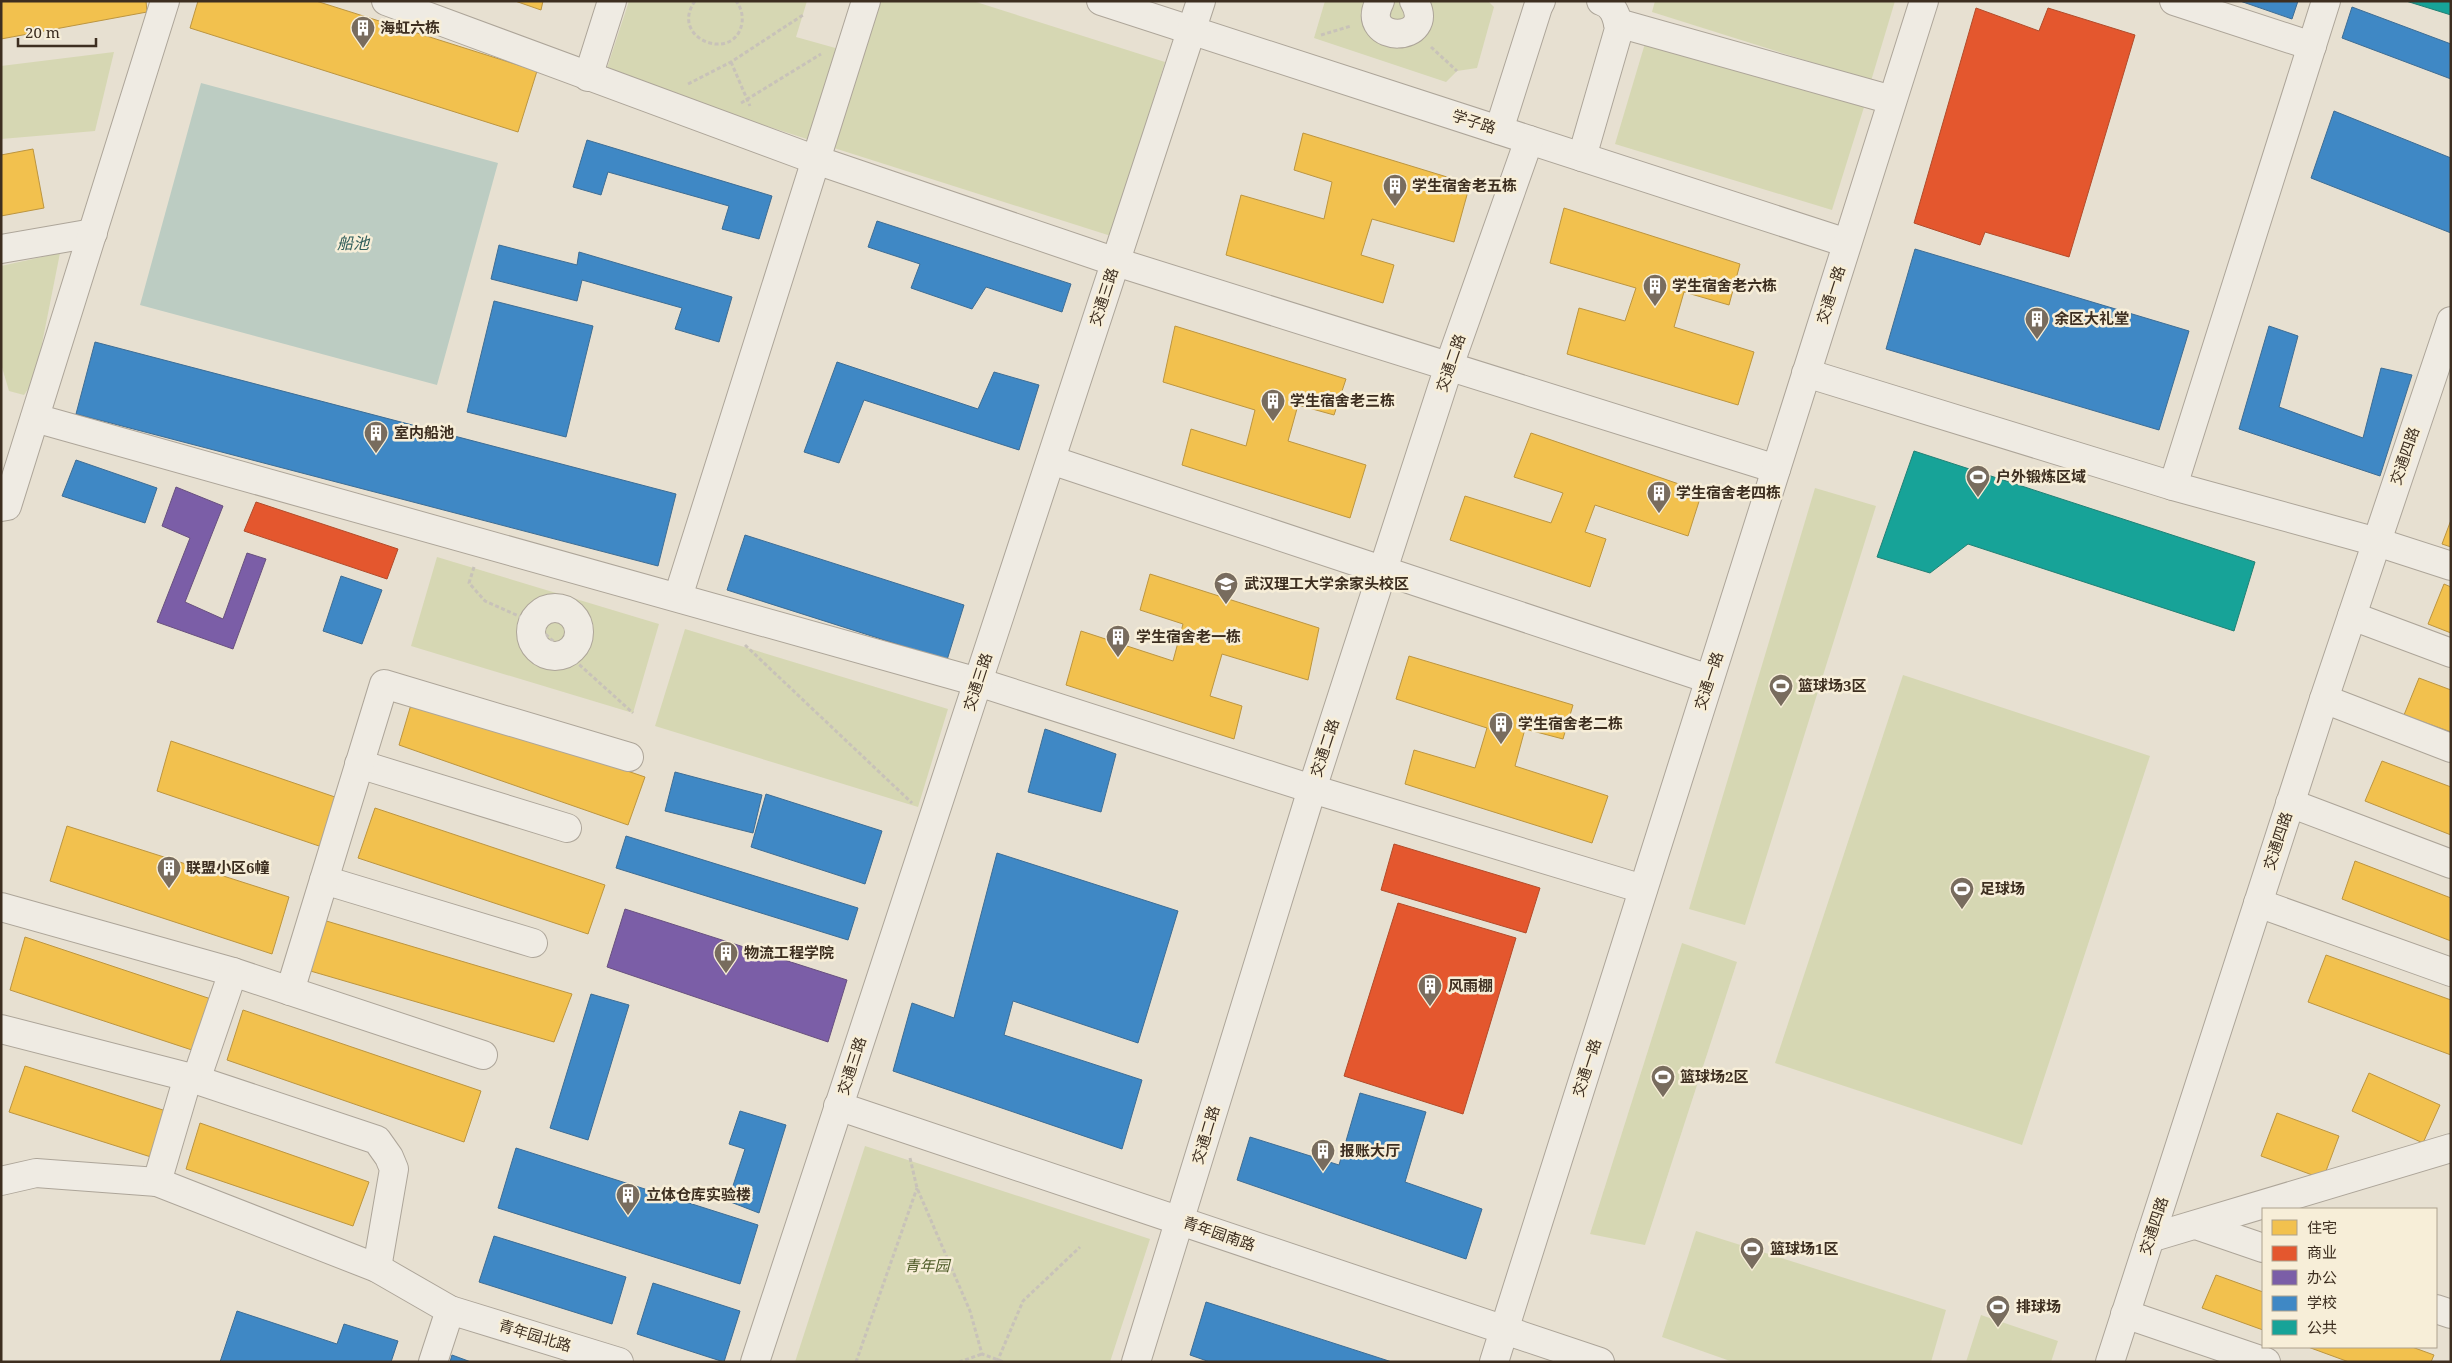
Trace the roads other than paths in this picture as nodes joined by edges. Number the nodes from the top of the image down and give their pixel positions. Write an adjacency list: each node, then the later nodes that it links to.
1 (165, 1): 23 (street)
2 (386, 1): 17 (street)
3 (612, 1): 17 (street)
4 (866, 1): 22 (street)
5 (1101, 1): 15 (street, 学子路)
6 (1201, 1): 15 (street, 交通三路)
7 (1414, 1): 13 (street)
8 (1541, 1): 19 (street)
9 (1601, 1): 14 (street)
10 (1924, 1): 18 (street, 交通一路)
11 (2174, 1): 16 (street)
12 (2326, 1): 16 (street)
13 (1379, 10)
14 (1618, 23): 18 (street); 21 (street)
15 (1192, 31): 19 (street, 学子路); 26 (street, 交通三路)
16 (2312, 46): 33 (street)
17 (588, 77): 22 (street)
18 (1892, 100): 24 (street, 交通一路)
19 (1499, 130): 20 (street, 学子路)
20 (1529, 140): 21 (street, 学子路); 28 (street, 交通二路)
21 (1582, 157): 24 (street, 学子路)
22 (816, 160): 26 (street); 38 (street)
23 (93, 233): 25 (street); 30 (street)
24 (1848, 243): 29 (street, 交通一路)
25 (1, 249)
26 (1116, 262): 28 (street); 31 (street, 交通三路)
27 (2451, 321): 35 (street, 交通四路)
28 (1449, 366): 32 (street); 37 (street, 交通二路)
29 (1806, 373): 32 (street, 交通一路); 33 (street)
30 (35, 418): 34 (street); 38 (street)
31 (1051, 460): 37 (street); 43 (street, 交通三路)
32 (1776, 470): 42 (street, 交通一路)
33 (2173, 486): 35 (street)
34 (1, 507)
35 (2377, 542): 36 (street); 39 (street, 交通四路)
36 (2451, 566)
37 (1384, 571): 42 (street); 48 (street, 交通二路)
38 (678, 597): 43 (street)
39 (2352, 616): 40 (street); 44 (street, 交通四路)
40 (2451, 653)
41 (565, 654): 41 (street)
42 (1709, 679): 53 (street, 交通一路)
43 (978, 682): 48 (street); 63 (street, 交通三路)
44 (2324, 700): 45 (street); 49 (street, 交通四路)
45 (2451, 748)
46 (629, 757): 47 (street)
47 (359, 764): 50 (street); 52 (street)
48 (1312, 789): 53 (street); 67 (street, 交通二路)
49 (2290, 803): 51 (street); 54 (street, 交通四路)
50 (567, 828)
51 (2451, 864)
52 (324, 880): 56 (street); 59 (street)
53 (1643, 889): 76 (street, 交通一路)
54 (2258, 903): 58 (street); 69 (street, 交通四路)
55 (1, 906): 57 (street)
56 (533, 944)
57 (233, 972): 59 (street); 62 (street)
58 (2451, 972)
59 (290, 991): 61 (street)
60 (1, 1029): 62 (street)
61 (483, 1055)
62 (192, 1079): 66 (street); 71 (street)
63 (838, 1106): 67 (street, 青年园南路); 79 (street, 交通三路)
64 (2451, 1148): 68 (street)
65 (1, 1181): 66 (street, 青年园北路)
66 (157, 1182): 71 (street, 青年园北路)
67 (1179, 1221): 76 (street, 青年园南路); 80 (street, 交通二路)
68 (2196, 1225): 69 (street); 70 (street)
69 (2150, 1238): 74 (street, 交通四路)
70 (2262, 1248)
71 (377, 1268): 73 (street, 青年园北路)
72 (2437, 1309): 75 (street)
73 (450, 1310): 77 (street); 78 (street, 青年园北路)
74 (2125, 1314): 83 (street, 交通四路); 84 (street)
75 (2451, 1314)
76 (1504, 1330): 81 (street, 交通一路); 82 (street, 青年园南路)
77 (433, 1362)
78 (619, 1362)
79 (755, 1362)
80 (1136, 1362)
81 (1494, 1362)
82 (1600, 1362)
83 (2110, 1362)
84 (2266, 1362)

